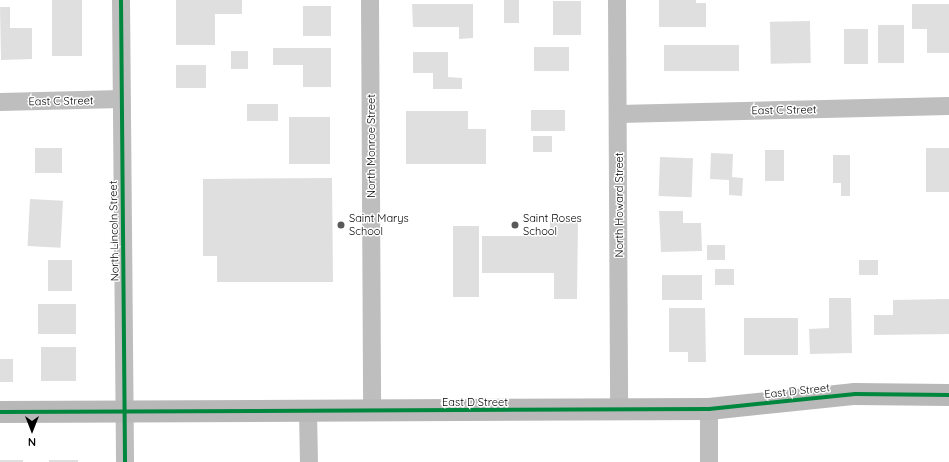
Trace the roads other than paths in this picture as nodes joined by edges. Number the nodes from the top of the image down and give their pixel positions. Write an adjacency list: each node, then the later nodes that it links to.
1 (121, 0): 4 (street, North Lincoln Street)
2 (370, 0): 11 (street, North Monroe Street)
3 (617, 0): 7 (street, North Howard Street)
4 (122, 99): 5 (street, East C Street); 13 (street, North Lincoln Street)
5 (0, 102)
6 (949, 106): 7 (street, East C Street)
7 (619, 114): 10 (street, North Howard Street)
8 (949, 395): 9 (street, East D Street)
9 (709, 409): 10 (street, East D Street); 17 (street)
10 (619, 410): 11 (street, East D Street)
11 (372, 411): 14 (street, East D Street)
12 (0, 412): 13 (street, East D Street)
13 (125, 412): 14 (street, East D Street); 15 (street, North Lincoln Street)
14 (308, 412): 16 (street)
15 (125, 462)
16 (309, 462)
17 (709, 462)

